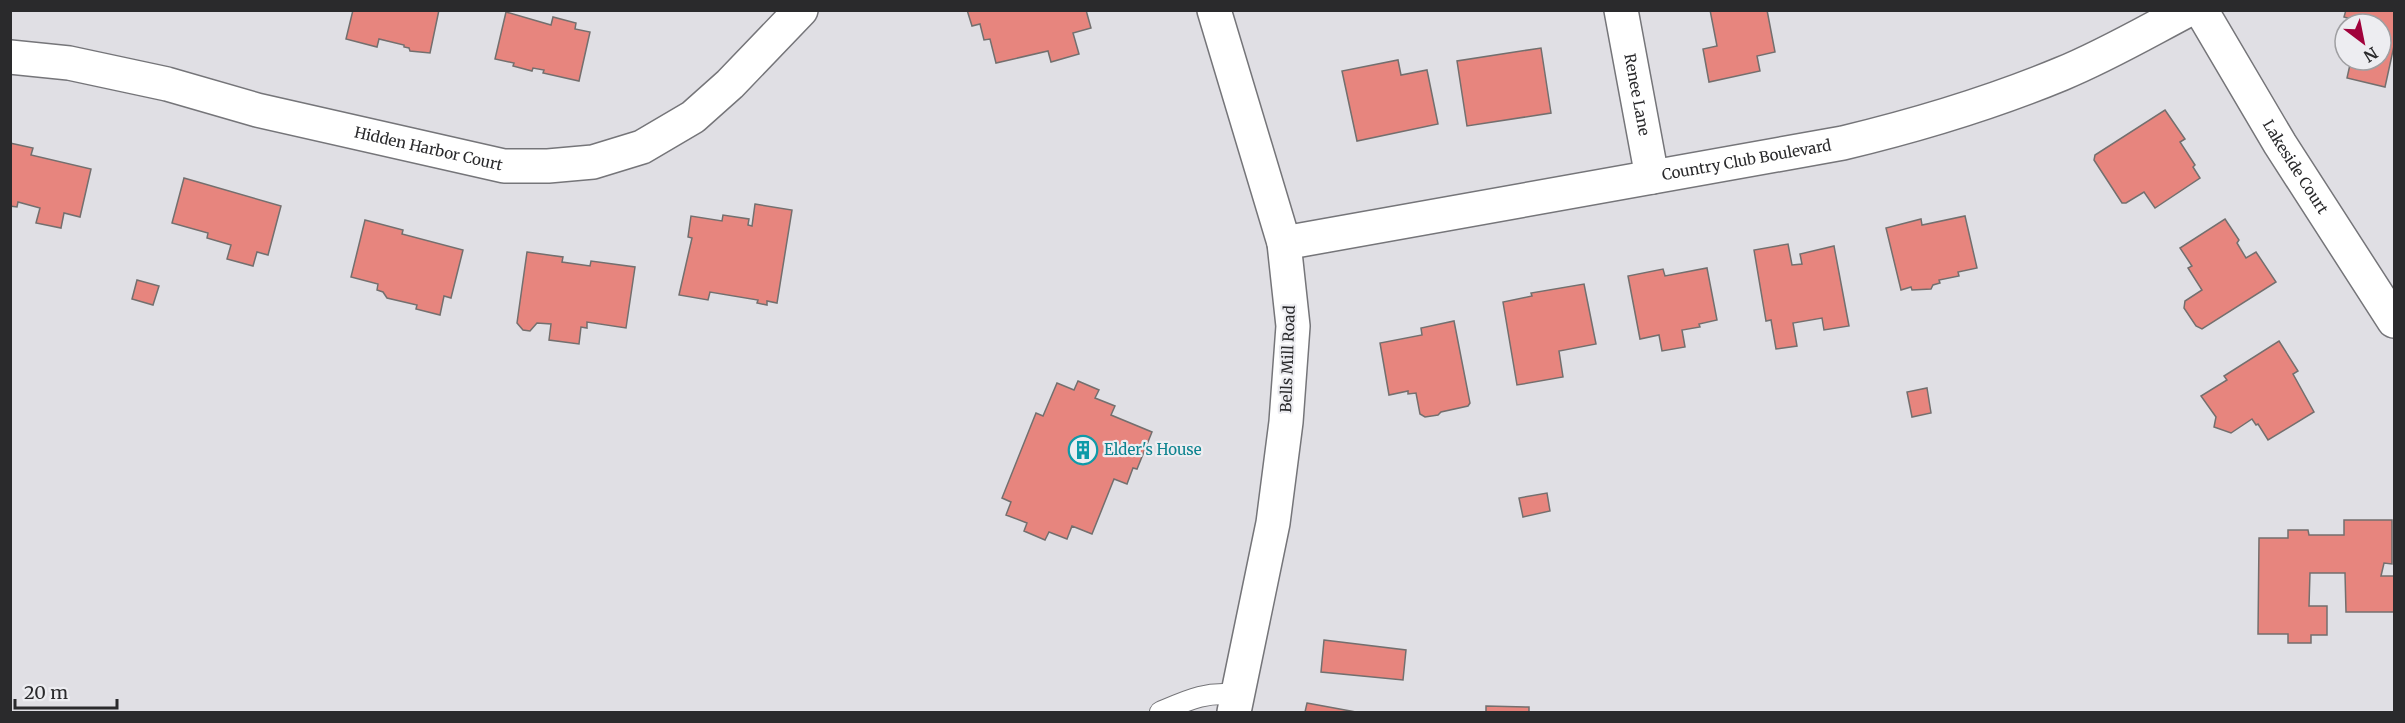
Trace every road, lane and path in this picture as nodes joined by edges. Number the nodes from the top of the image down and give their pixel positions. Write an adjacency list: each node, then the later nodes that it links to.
1 (801, 10): 6 (street, Hidden Harbor Court)
2 (1214, 10): 8 (street, Bells Mill Road)
3 (1621, 10): 7 (street, Renee Lane)
4 (2188, 10): 7 (street, Country Club Boulevard)
5 (2201, 10): 9 (street, Lakeside Court)
6 (10, 57)
7 (1652, 177): 8 (street, Country Club Boulevard)
8 (1284, 243): 10 (street, Bells Mill Road)
9 (2394, 321)
10 (1236, 704): 11 (lane)
11 (1160, 712)

